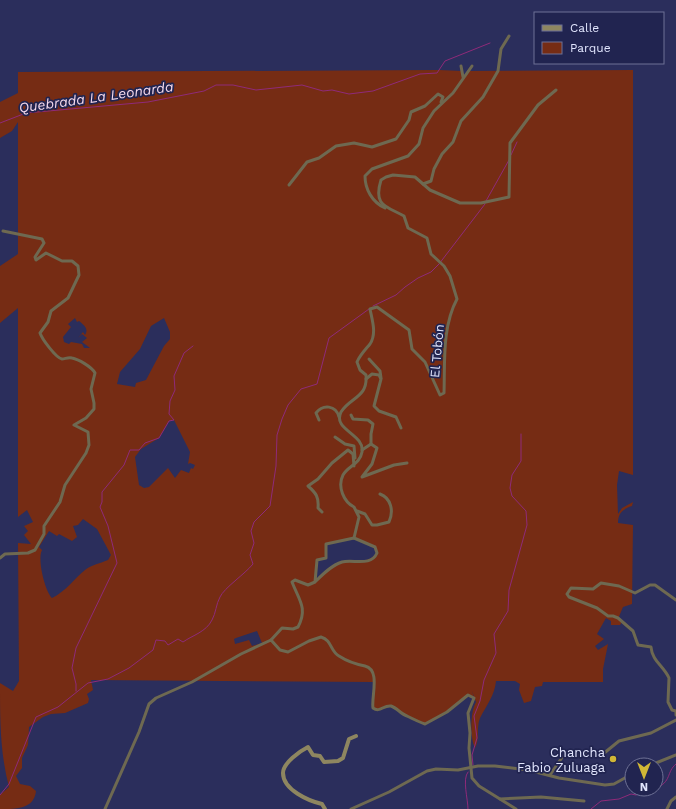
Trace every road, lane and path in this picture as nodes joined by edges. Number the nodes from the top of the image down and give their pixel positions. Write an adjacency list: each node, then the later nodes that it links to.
1 (509, 36): 7 (street)
2 (460, 66): 4 (street)
3 (472, 66): 4 (street, El Tobón)
4 (463, 78): 6 (street, El Tobón)
5 (556, 90): 7 (street, El Tobón)
6 (440, 104): 8 (street); 9 (street, El Tobón)
7 (423, 184): 9 (street, El Tobón)
8 (289, 185)
9 (389, 210): 12 (street, El Tobón)
10 (3, 231): 27 (street)
11 (369, 359): 13 (street)
12 (366, 379): 13 (street); 16 (street)
13 (381, 379): 17 (street)
14 (351, 415): 19 (street)
15 (319, 420): 16 (street)
16 (340, 420): 20 (street)
17 (401, 428)
18 (335, 437): 22 (street)
19 (371, 444): 20 (street); 21 (street)
20 (362, 450): 22 (street)
21 (407, 464)
22 (354, 466): 24 (street); 25 (street)
23 (380, 494): 24 (street)
24 (357, 511): 26 (street)
25 (322, 512)
26 (354, 538): 28 (street); 28 (street)
27 (0, 558)
28 (316, 581): 30 (street)
29 (676, 600): 31 (street)
30 (271, 640): 36 (street); 42 (street)
31 (676, 715)
32 (676, 720): 37 (street)
33 (356, 736): 43 (street)
34 (676, 755): 35 (street)
35 (664, 760)
36 (470, 767): 37 (street); 40 (street); 44 (street)
37 (550, 775): 38 (street)
38 (624, 778)
39 (676, 797): 46 (street)
40 (500, 799): 41 (street); 45 (street)
41 (584, 801)
42 (105, 809)
43 (325, 809)
44 (351, 809)
45 (516, 809)
46 (667, 809)

